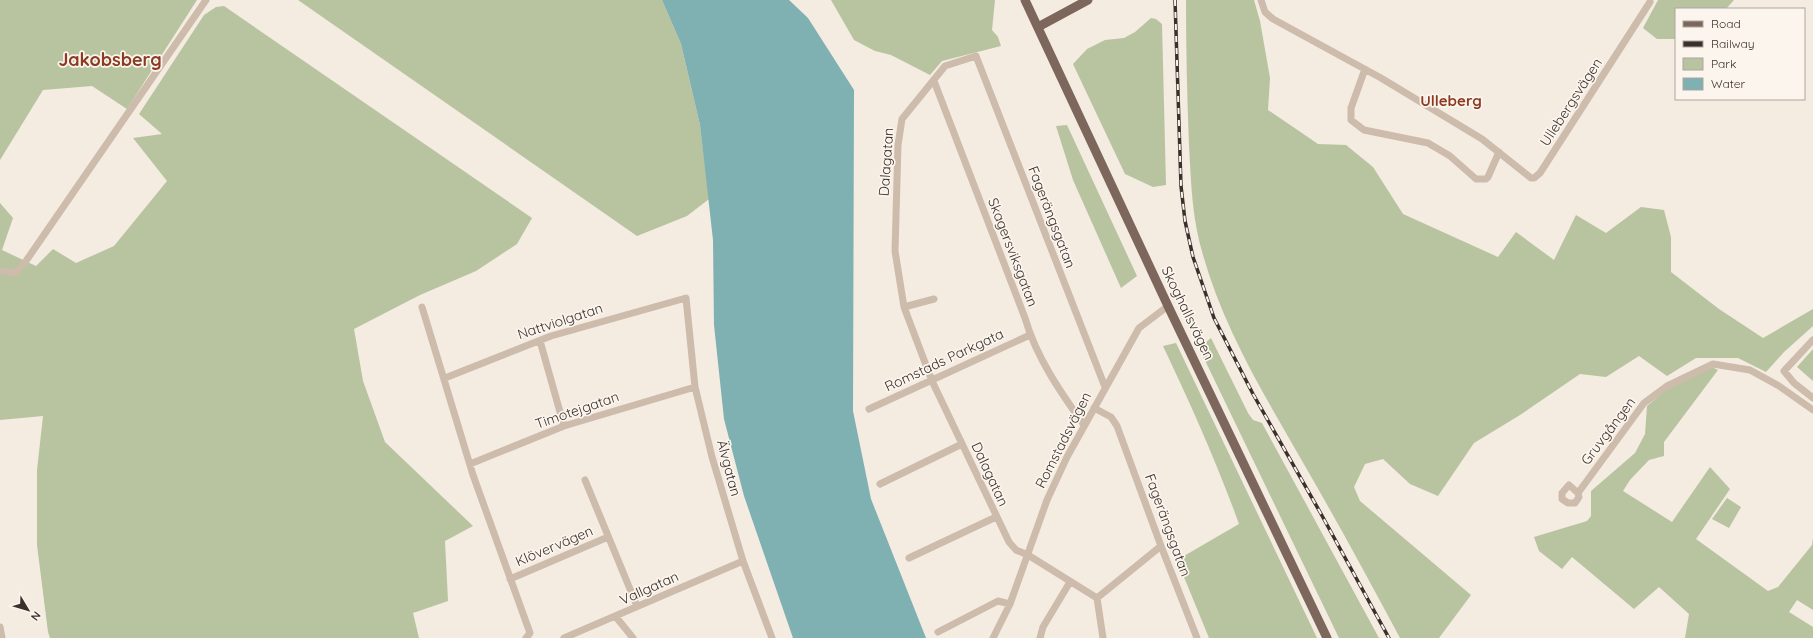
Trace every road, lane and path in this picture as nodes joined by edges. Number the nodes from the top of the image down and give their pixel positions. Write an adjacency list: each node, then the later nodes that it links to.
1 (206, 0): 11 (street)
2 (1025, 0): 6 (main road, Skoghallsvägen)
3 (1088, 0): 6 (main road)
4 (1261, 0): 8 (street, Ullebergsvägen)
5 (1650, 2): 10 (street, Ullebergsvägen)
6 (1038, 27): 15 (main road, Skoghallsvägen)
7 (976, 56): 9 (street, Dalagatan); 23 (street, Fagerängsgatan)
8 (1365, 69): 10 (street, Ullebergsvägen); 10 (street)
9 (934, 81): 14 (street, Dalagatan); 17 (street, Skagersviksgatan)
10 (1499, 152)
11 (0, 271)
12 (686, 298): 19 (street, Nattviolgatan); 22 (street, Älvgatan)
13 (934, 299): 14 (street)
14 (904, 306): 21 (street, Dalagatan)
15 (1168, 306): 23 (street, Romstadsvägen); 59 (main road, Skoghallsvägen)
16 (422, 307): 20 (street)
17 (1030, 335): 21 (street, Romstads Parkgata); 28 (street, Skagersviksgatan)
18 (1813, 340): 24 (street)
19 (540, 341): 20 (street, Nattviolgatan); 29 (street)
20 (444, 374): 31 (street)
21 (932, 381): 26 (street, Romstads Parkgata); 30 (street, Dalagatan)
22 (695, 387): 29 (street, Timotejgatan); 40 (street, Älvgatan)
23 (1105, 387): 25 (street, Romstadsvägen)
24 (1813, 398)
25 (1094, 408): 28 (street, Romstadsvägen); 37 (street, Fagerängsgatan)
26 (869, 409)
27 (1813, 410): 34 (street, Gruvgången)
28 (1084, 425): 38 (street, Romstadsvägen)
29 (564, 426): 31 (street, Timotejgatan)
30 (962, 444): 33 (street); 35 (street, Dalagatan)
31 (470, 464): 41 (street)
32 (585, 480): 36 (street)
33 (880, 484)
34 (1578, 493)
35 (996, 517): 38 (street, Dalagatan); 39 (street)
36 (608, 537): 41 (street, Klövervägen); 45 (street)
37 (1160, 546): 43 (street); 58 (street, Fagerängsgatan)
38 (1028, 555): 42 (street, Dalagatan); 44 (street, Romstadsvägen)
39 (909, 558)
40 (743, 561): 45 (street, Vallgatan); 54 (street, Älvgatan)
41 (510, 579): 51 (street)
42 (1070, 582): 43 (street, Dalagatan); 56 (street)
43 (1097, 598): 57 (street)
44 (1010, 604): 48 (street); 55 (street, Romstadsvägen)
45 (638, 606): 46 (street, Vallgatan)
46 (616, 617): 49 (street, Vallgatan); 53 (street)
47 (0, 627): 50 (street)
48 (938, 632)
49 (576, 636): 52 (street, Vallgatan)
50 (1, 637)
51 (526, 638)
52 (564, 638)
53 (633, 638)
54 (772, 638)
55 (993, 638)
56 (1040, 638)
57 (1103, 638)
58 (1197, 638)
59 (1327, 638)

